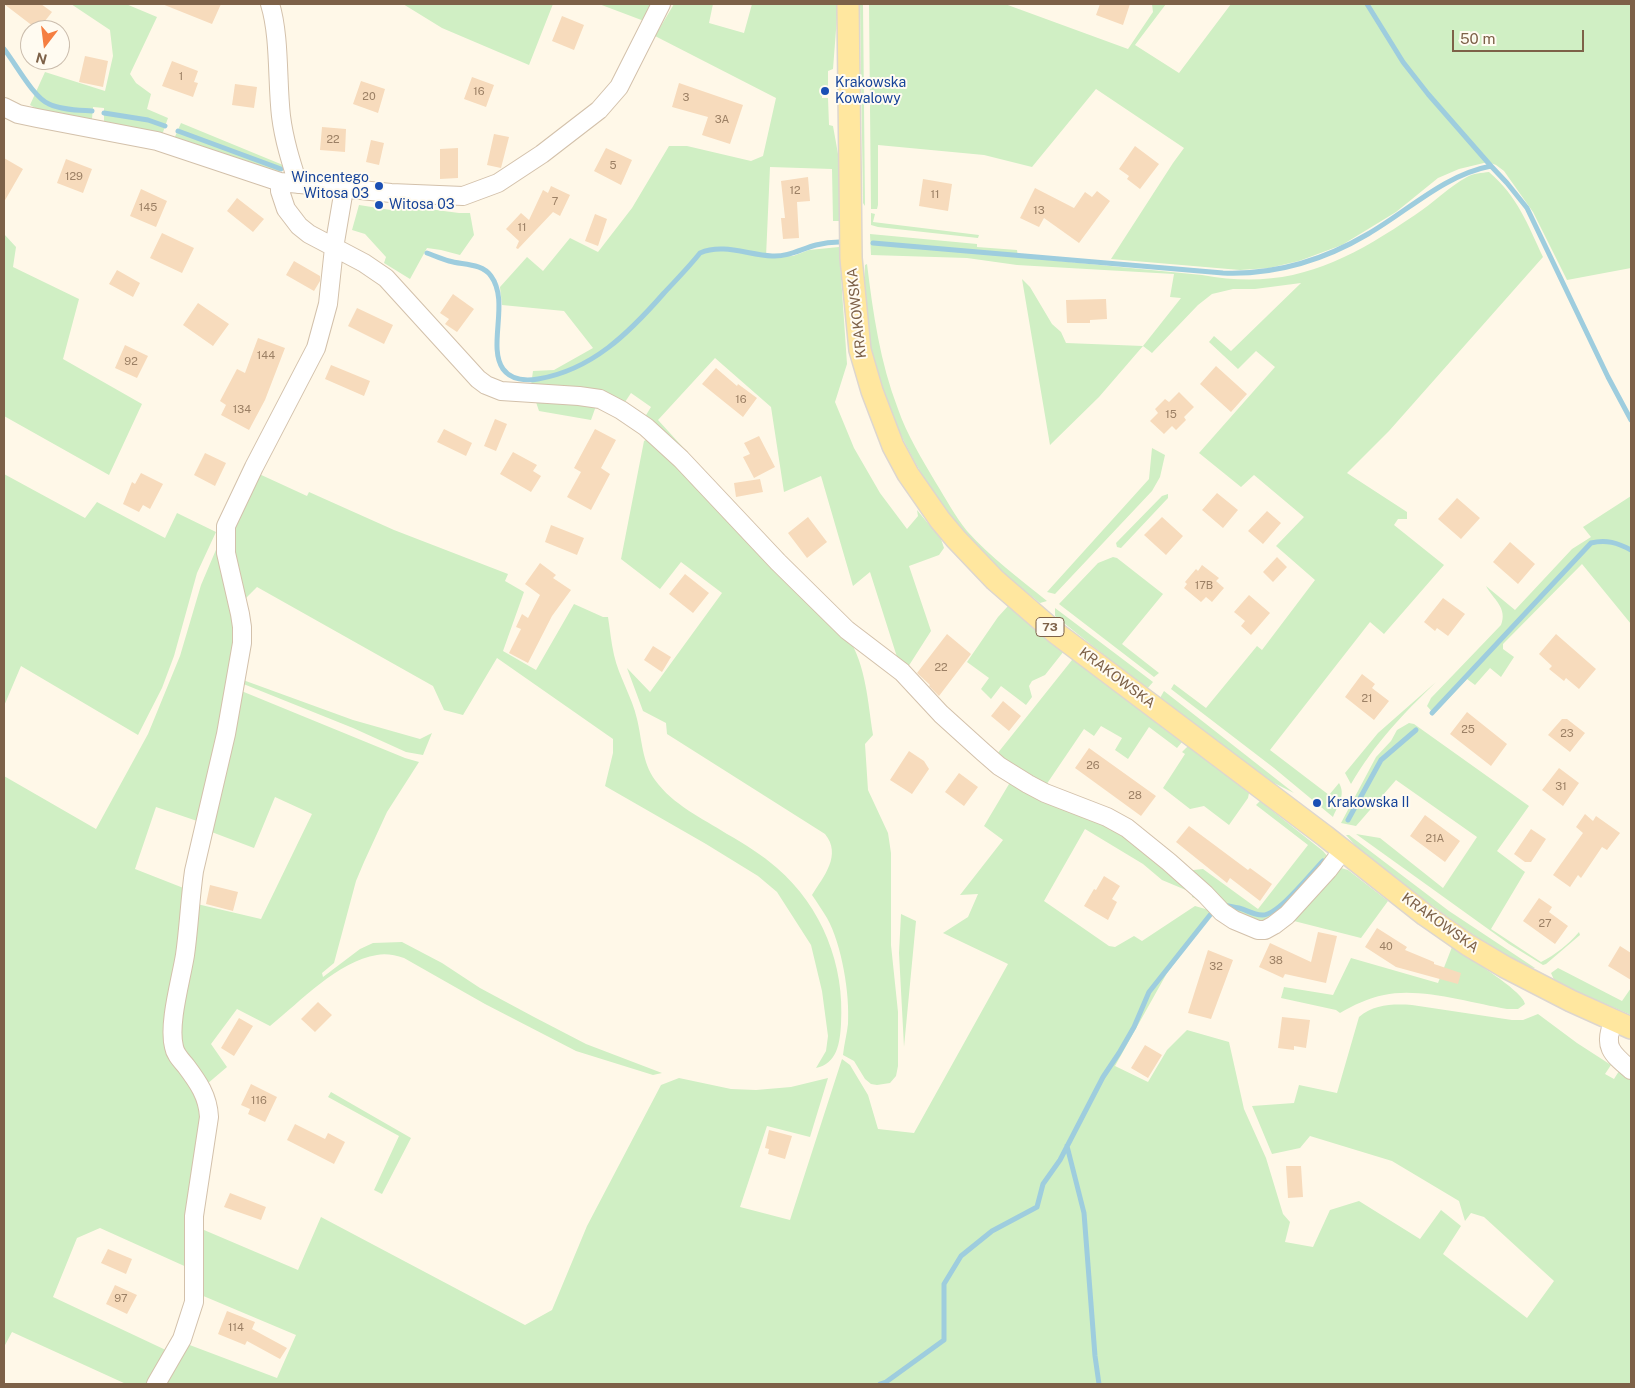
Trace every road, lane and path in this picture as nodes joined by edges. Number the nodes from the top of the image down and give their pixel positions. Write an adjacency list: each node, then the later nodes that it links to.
1 (270, 4): 6 (street)
2 (661, 4): 7 (street)
3 (848, 4): 9 (main road, KRAKOWSKA / 73)
4 (4, 107): 5 (street)
5 (280, 182): 6 (street); 8 (street)
6 (298, 184): 7 (street)
7 (344, 189): 8 (street)
8 (334, 248): 9 (street); 12 (street)
9 (1343, 850): 10 (main road, KRAKOWSKA / 73)
10 (1623, 1024): 11 (street)
11 (1631, 1070)
12 (156, 1384)

